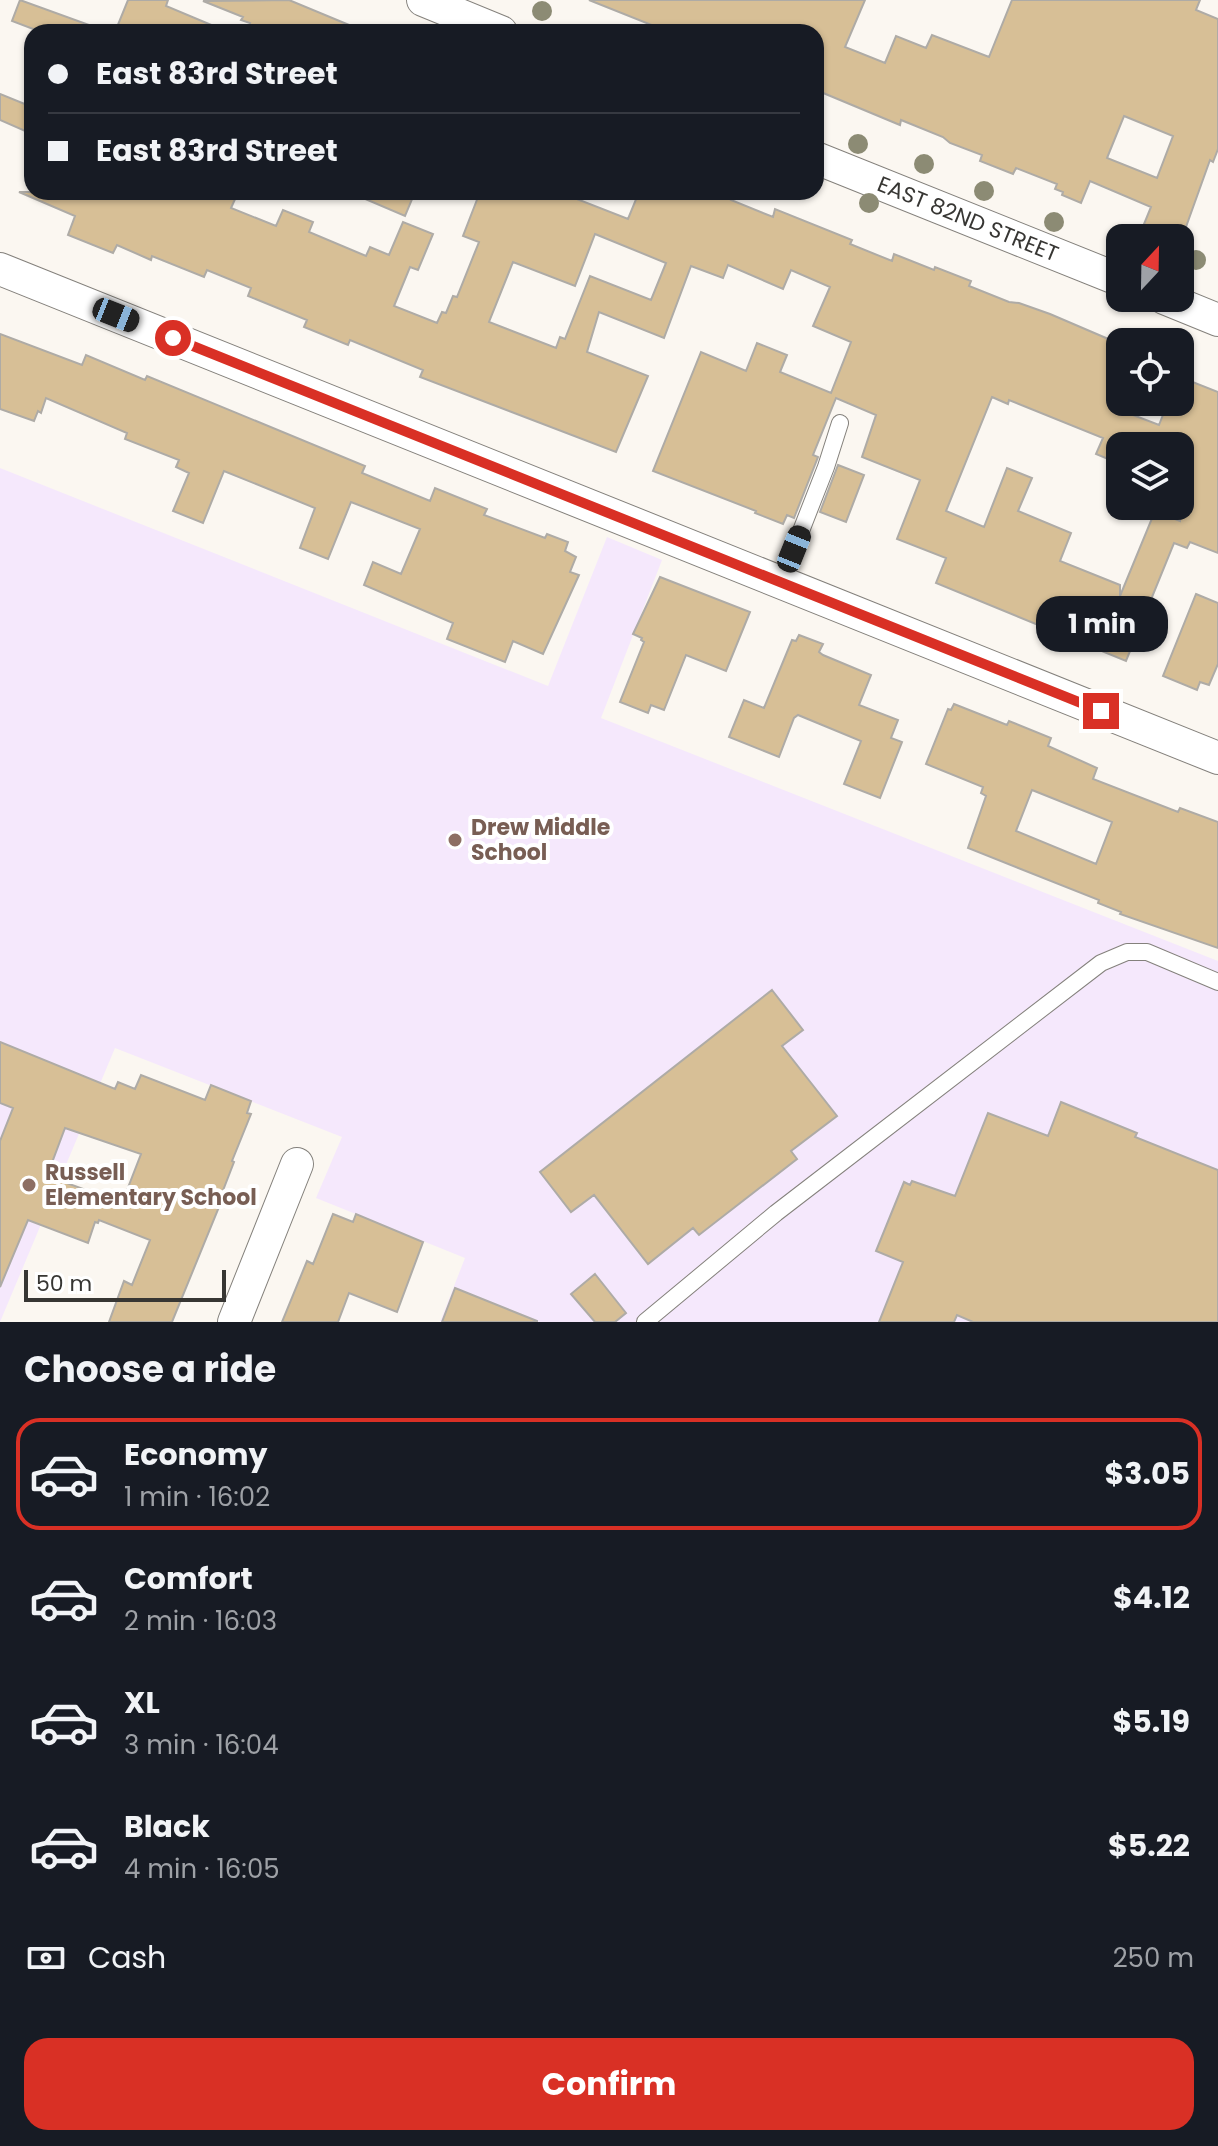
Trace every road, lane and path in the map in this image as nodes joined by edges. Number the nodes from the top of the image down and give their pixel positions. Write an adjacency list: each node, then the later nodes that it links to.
1 (423, 0): 2 (street)
2 (459, 7): 3 (street)
3 (488, 24)
4 (824, 161): 6 (street, EAST 82ND STREET)
5 (0, 269): 10 (street)
6 (1106, 274)
7 (1194, 310): 8 (street)
8 (1218, 320)
9 (840, 423): 10 (lane)
10 (781, 582): 11 (street)
11 (1218, 758)
12 (1218, 982): 15 (lane)
13 (297, 1164): 14 (street)
14 (234, 1322)
15 (645, 1322)

